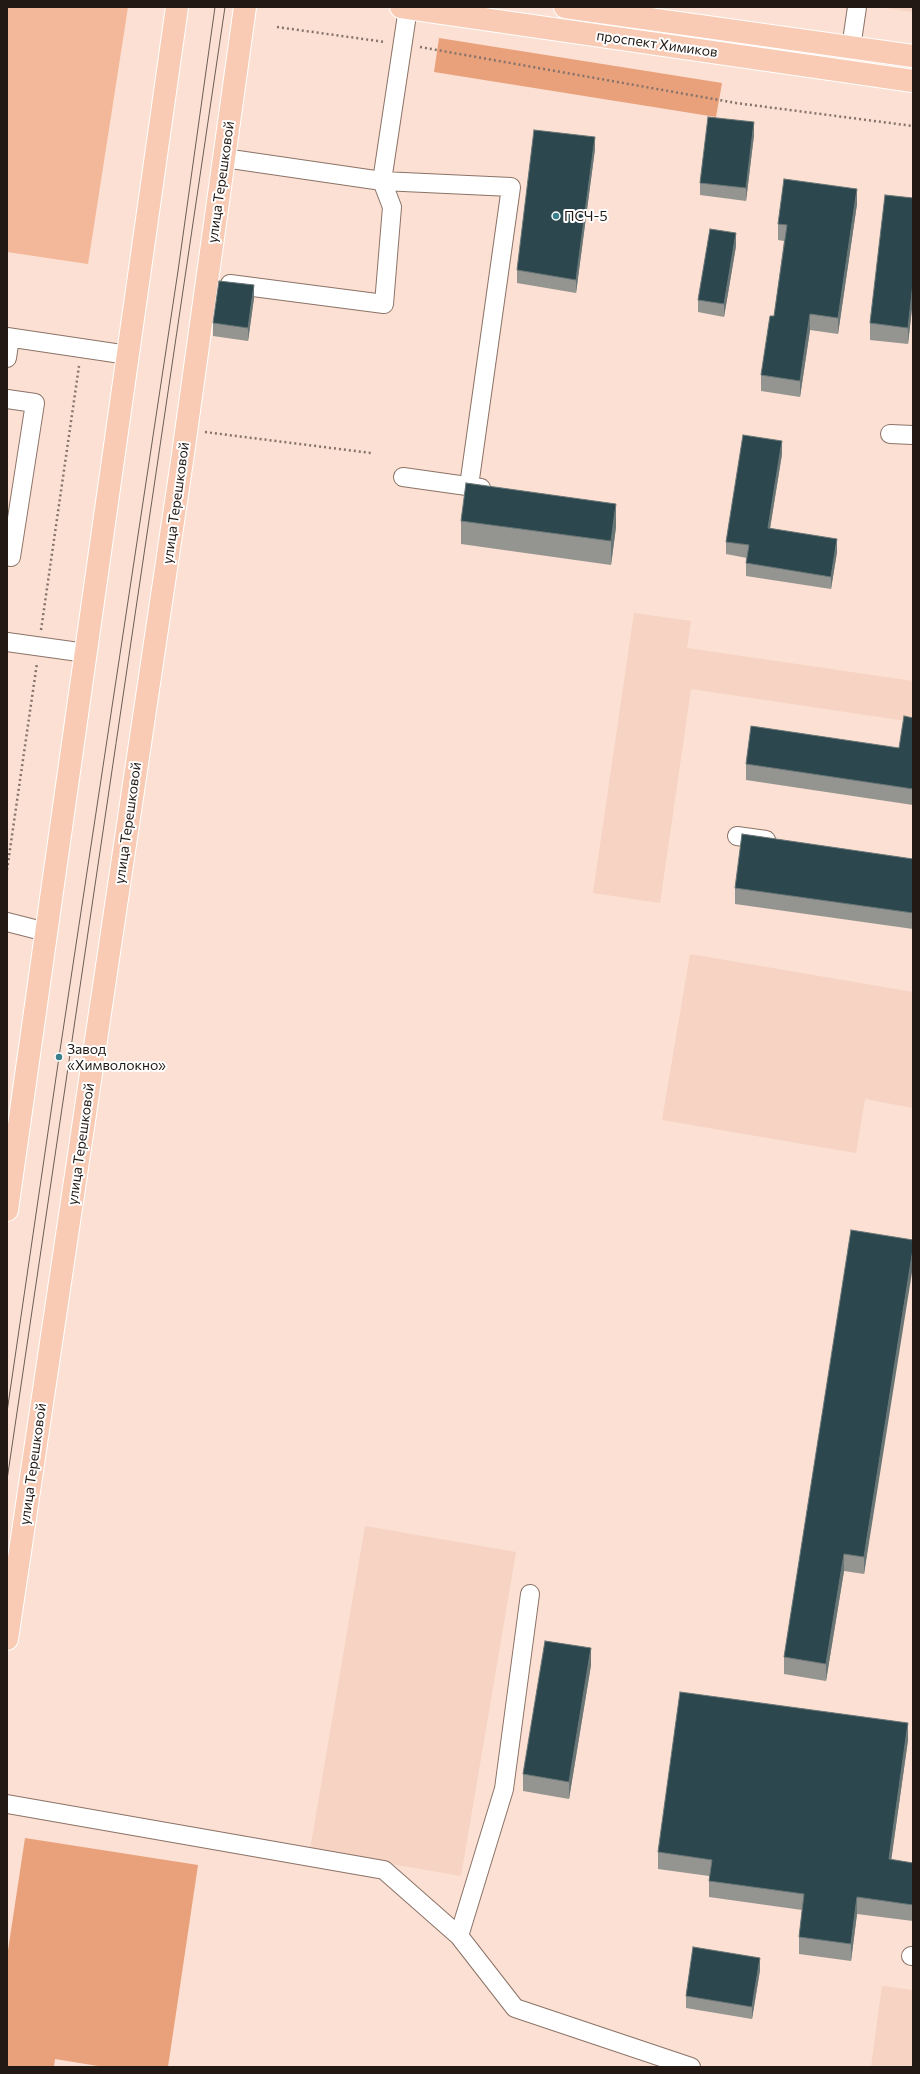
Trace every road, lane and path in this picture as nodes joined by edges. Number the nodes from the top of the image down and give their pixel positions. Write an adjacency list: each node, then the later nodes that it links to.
1 (176, 7): 17 (main road)
2 (245, 7): 12 (main road, улица Терешковой)
3 (404, 7): 7 (lane); 10 (main road, проспект Химиков)
4 (566, 7): 8 (main road, проспект Химиков)
5 (857, 7): 8 (lane)
6 (277, 27): 7 (path)
7 (402, 44): 11 (path); 13 (lane)
8 (851, 48): 9 (main road, проспект Химиков)
9 (911, 56): 10 (lane)
10 (910, 80)
11 (913, 126)
12 (224, 158): 13 (lane); 14 (main road, улица Терешковой)
13 (382, 182): 14 (lane); 25 (lane)
14 (207, 281): 20 (main road, улица Терешковой)
15 (9, 338): 16 (lane); 18 (lane)
16 (81, 349): 17 (lane); 29 (path)
17 (128, 355): 30 (main road)
18 (7, 358)
19 (7, 399): 27 (lane)
20 (186, 430): 23 (path); 39 (main road, улица Терешковой)
21 (890, 434): 22 (lane)
22 (913, 435)
23 (371, 453)
24 (403, 477): 25 (lane)
25 (469, 486): 26 (lane)
26 (498, 490)
27 (11, 557)
28 (7, 642): 29 (lane)
29 (39, 647): 30 (lane); 33 (path)
30 (86, 653): 35 (main road)
31 (737, 836): 32 (lane)
32 (783, 843)
33 (7, 870)
34 (7, 922): 35 (lane)
35 (46, 932): 36 (main road)
36 (10, 1174): 37 (main road)
37 (7, 1210)
38 (530, 1594): 41 (lane)
39 (7, 1639)
40 (7, 1804): 41 (lane)
41 (459, 1936): 42 (lane)
42 (691, 2067)

